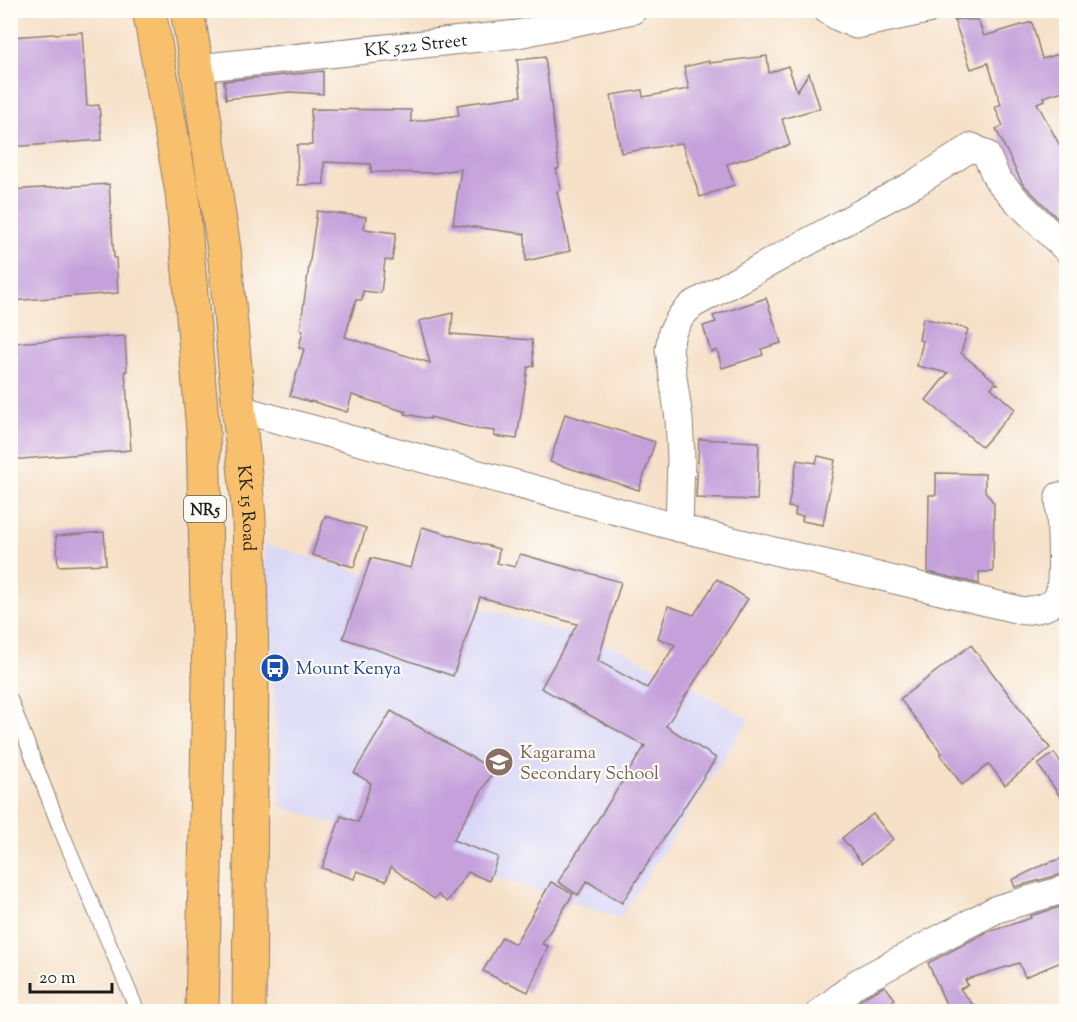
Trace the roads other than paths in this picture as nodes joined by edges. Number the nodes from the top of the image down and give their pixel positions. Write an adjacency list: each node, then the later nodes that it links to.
1 (149, 10): 14 (highway, NR5)
2 (187, 10): 6 (highway, KK 15 Road / NR5)
3 (633, 10): 6 (street, KK 522 Street)
4 (827, 10): 5 (street)
5 (927, 10)
6 (197, 68): 8 (highway, KK 15 Road / NR5)
7 (1066, 249): 10 (street)
8 (238, 409): 10 (street); 15 (highway, KK 15 Road / NR5)
9 (1059, 496): 10 (street)
10 (678, 528)
11 (10, 699): 13 (lane)
12 (1066, 889): 16 (street)
13 (138, 1011)
14 (202, 1011)
15 (249, 1011)
16 (821, 1011)

